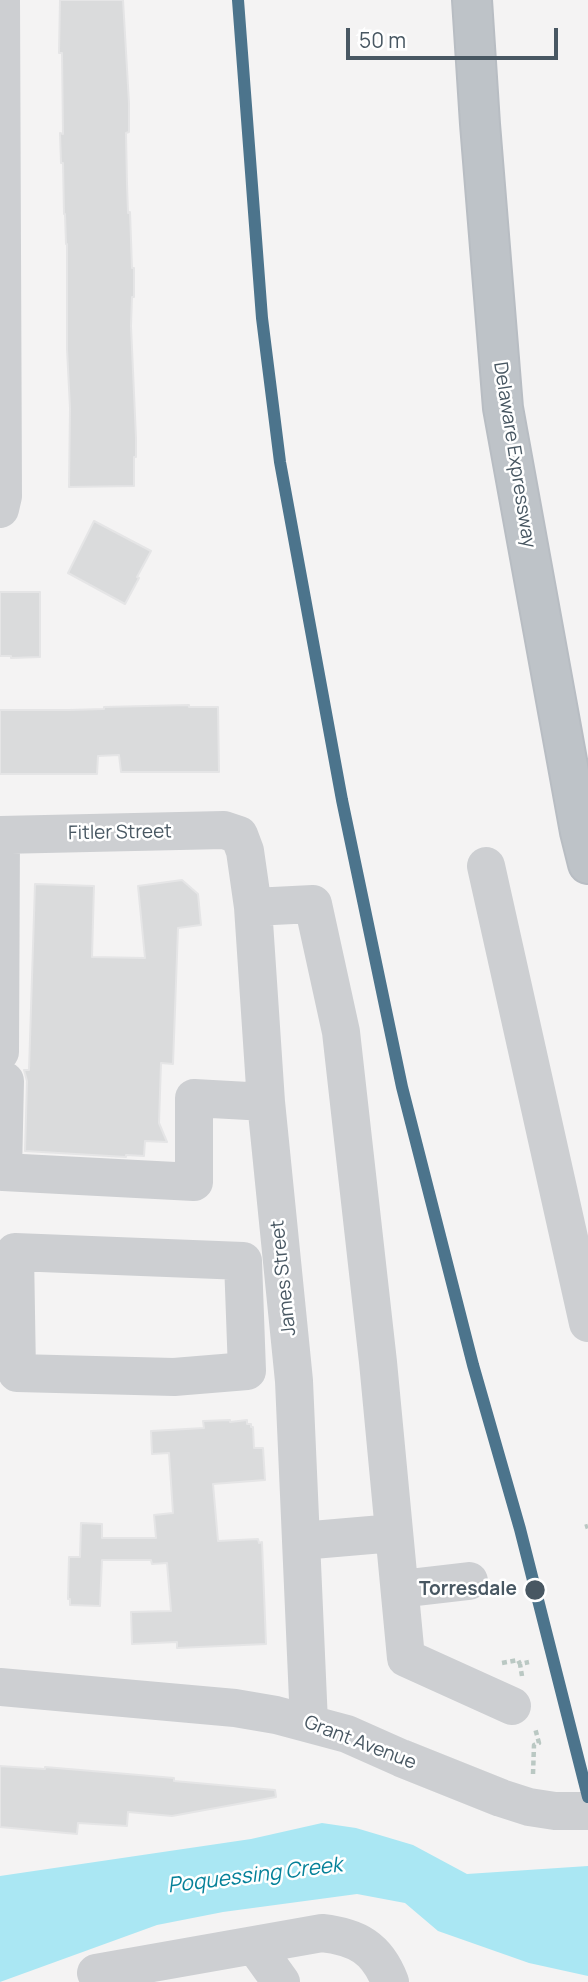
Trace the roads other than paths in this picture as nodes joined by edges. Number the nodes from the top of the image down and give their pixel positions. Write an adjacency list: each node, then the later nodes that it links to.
1 (1, 0): 3 (street)
2 (472, 0): 6 (highway, Delaware Expressway)
3 (0, 509)
4 (1, 835): 5 (street, Fitler Street); 9 (street)
5 (239, 835): 8 (street, James Street)
6 (588, 864)
7 (486, 866): 11 (street)
8 (253, 907): 10 (street, James Street); 14 (street)
9 (3, 1067): 10 (street)
10 (266, 1102): 13 (street, James Street)
11 (588, 1323)
12 (247, 1324): 12 (street); 13 (street)
13 (289, 1324): 15 (street, James Street)
14 (394, 1534): 15 (street); 17 (street)
15 (301, 1541): 20 (street, James Street)
16 (470, 1581): 17 (street)
17 (400, 1588): 19 (street)
18 (0, 1687): 20 (street, Grant Avenue)
19 (512, 1706)
20 (309, 1723): 21 (street, Grant Avenue)
21 (588, 1811)
22 (256, 1946): 23 (street); 24 (street); 25 (street)
23 (96, 1973)
24 (384, 1981)
25 (281, 1982)

